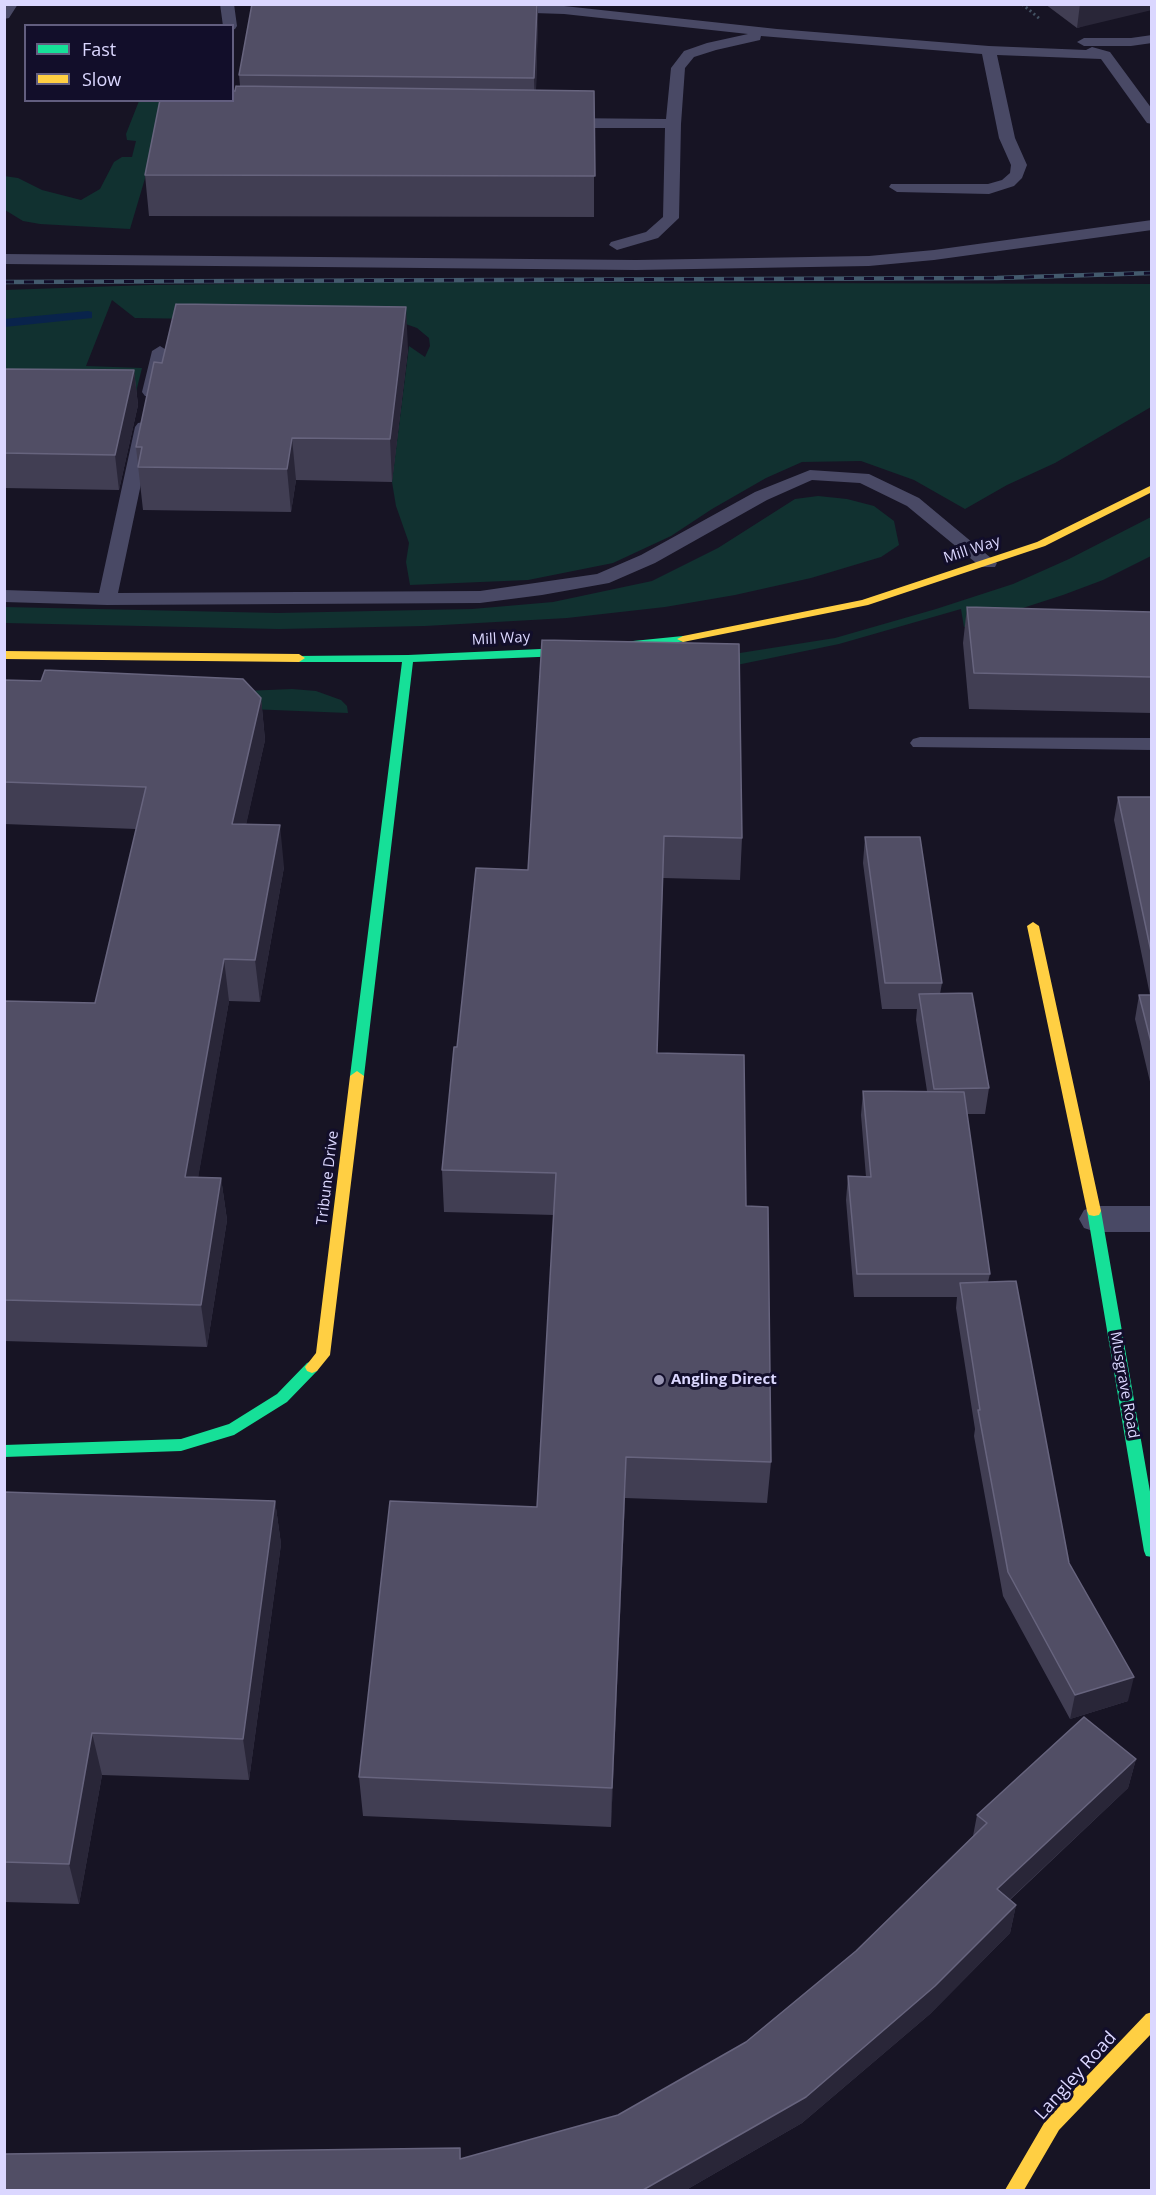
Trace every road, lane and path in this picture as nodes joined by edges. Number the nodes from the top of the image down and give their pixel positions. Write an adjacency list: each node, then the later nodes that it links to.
1 (11, 4): 5 (lane)
2 (227, 4): 6 (lane)
3 (564, 7): 4 (lane); 7 (lane)
4 (493, 8)
5 (4, 15)
6 (230, 24)
7 (777, 33): 9 (lane); 13 (lane)
8 (1152, 39): 10 (lane)
9 (989, 50): 10 (lane); 14 (lane)
10 (1105, 55): 11 (lane)
11 (1152, 120)
12 (542, 122): 13 (lane)
13 (673, 124): 16 (lane)
14 (897, 187)
15 (1152, 225): 17 (lane)
16 (617, 245)
17 (4, 259)
18 (160, 351): 22 (lane)
19 (1152, 488): 20 (street, Mill Way)
20 (988, 563): 22 (lane); 24 (street, Mill Way)
21 (4, 596): 22 (lane)
22 (107, 599)
23 (4, 655): 24 (street, Mill Way)
24 (408, 659): 30 (street, Tribune Drive)
25 (920, 742): 26 (lane)
26 (1152, 744)
27 (1033, 926): 28 (street, Musgrave Road)
28 (1096, 1219): 29 (street); 31 (street, Musgrave Road)
29 (1152, 1219)
30 (4, 1451)
31 (1152, 1551)
32 (1152, 2020): 33 (street, Langley Road)
33 (1014, 2190)

